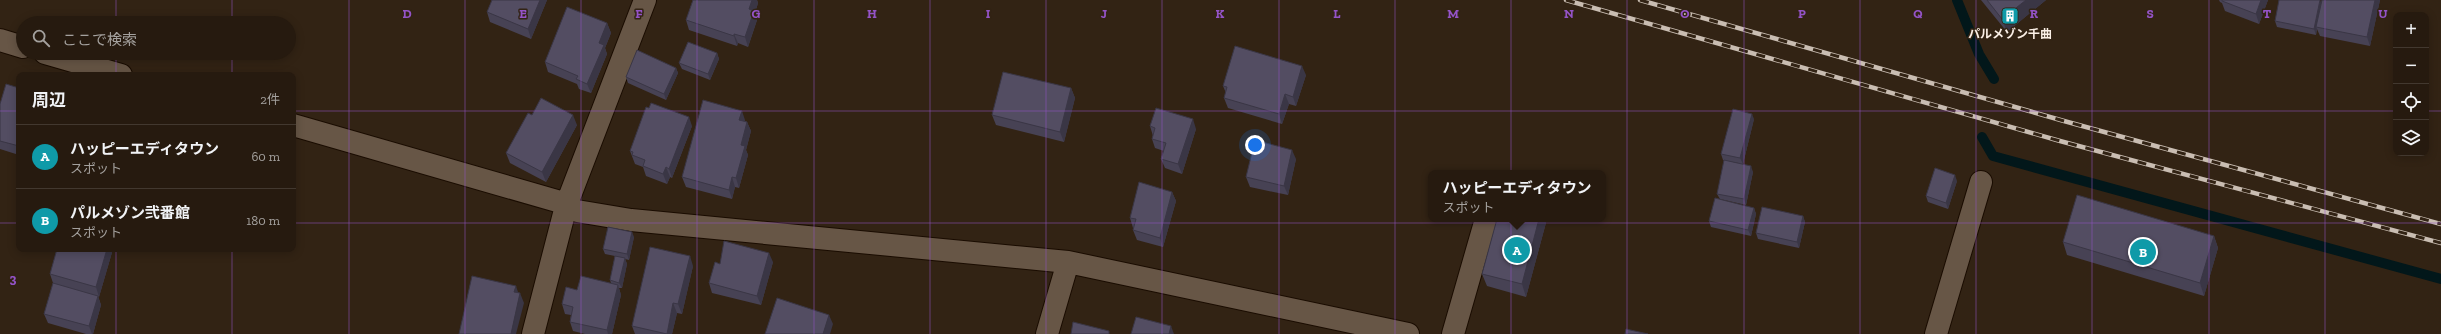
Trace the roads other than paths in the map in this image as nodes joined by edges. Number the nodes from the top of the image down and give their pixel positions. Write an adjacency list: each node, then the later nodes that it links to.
1 (645, 0): 8 (street)
2 (0, 40): 3 (street)
3 (16, 45)
4 (69, 60): 5 (street)
5 (111, 72)
6 (296, 126): 8 (street)
7 (1981, 182): 15 (street)
8 (566, 206): 10 (street); 11 (street)
9 (1485, 222): 14 (street)
10 (1068, 262): 12 (street); 13 (street)
11 (533, 334)
12 (1047, 334)
13 (1408, 334)
14 (1453, 334)
15 (1936, 334)

